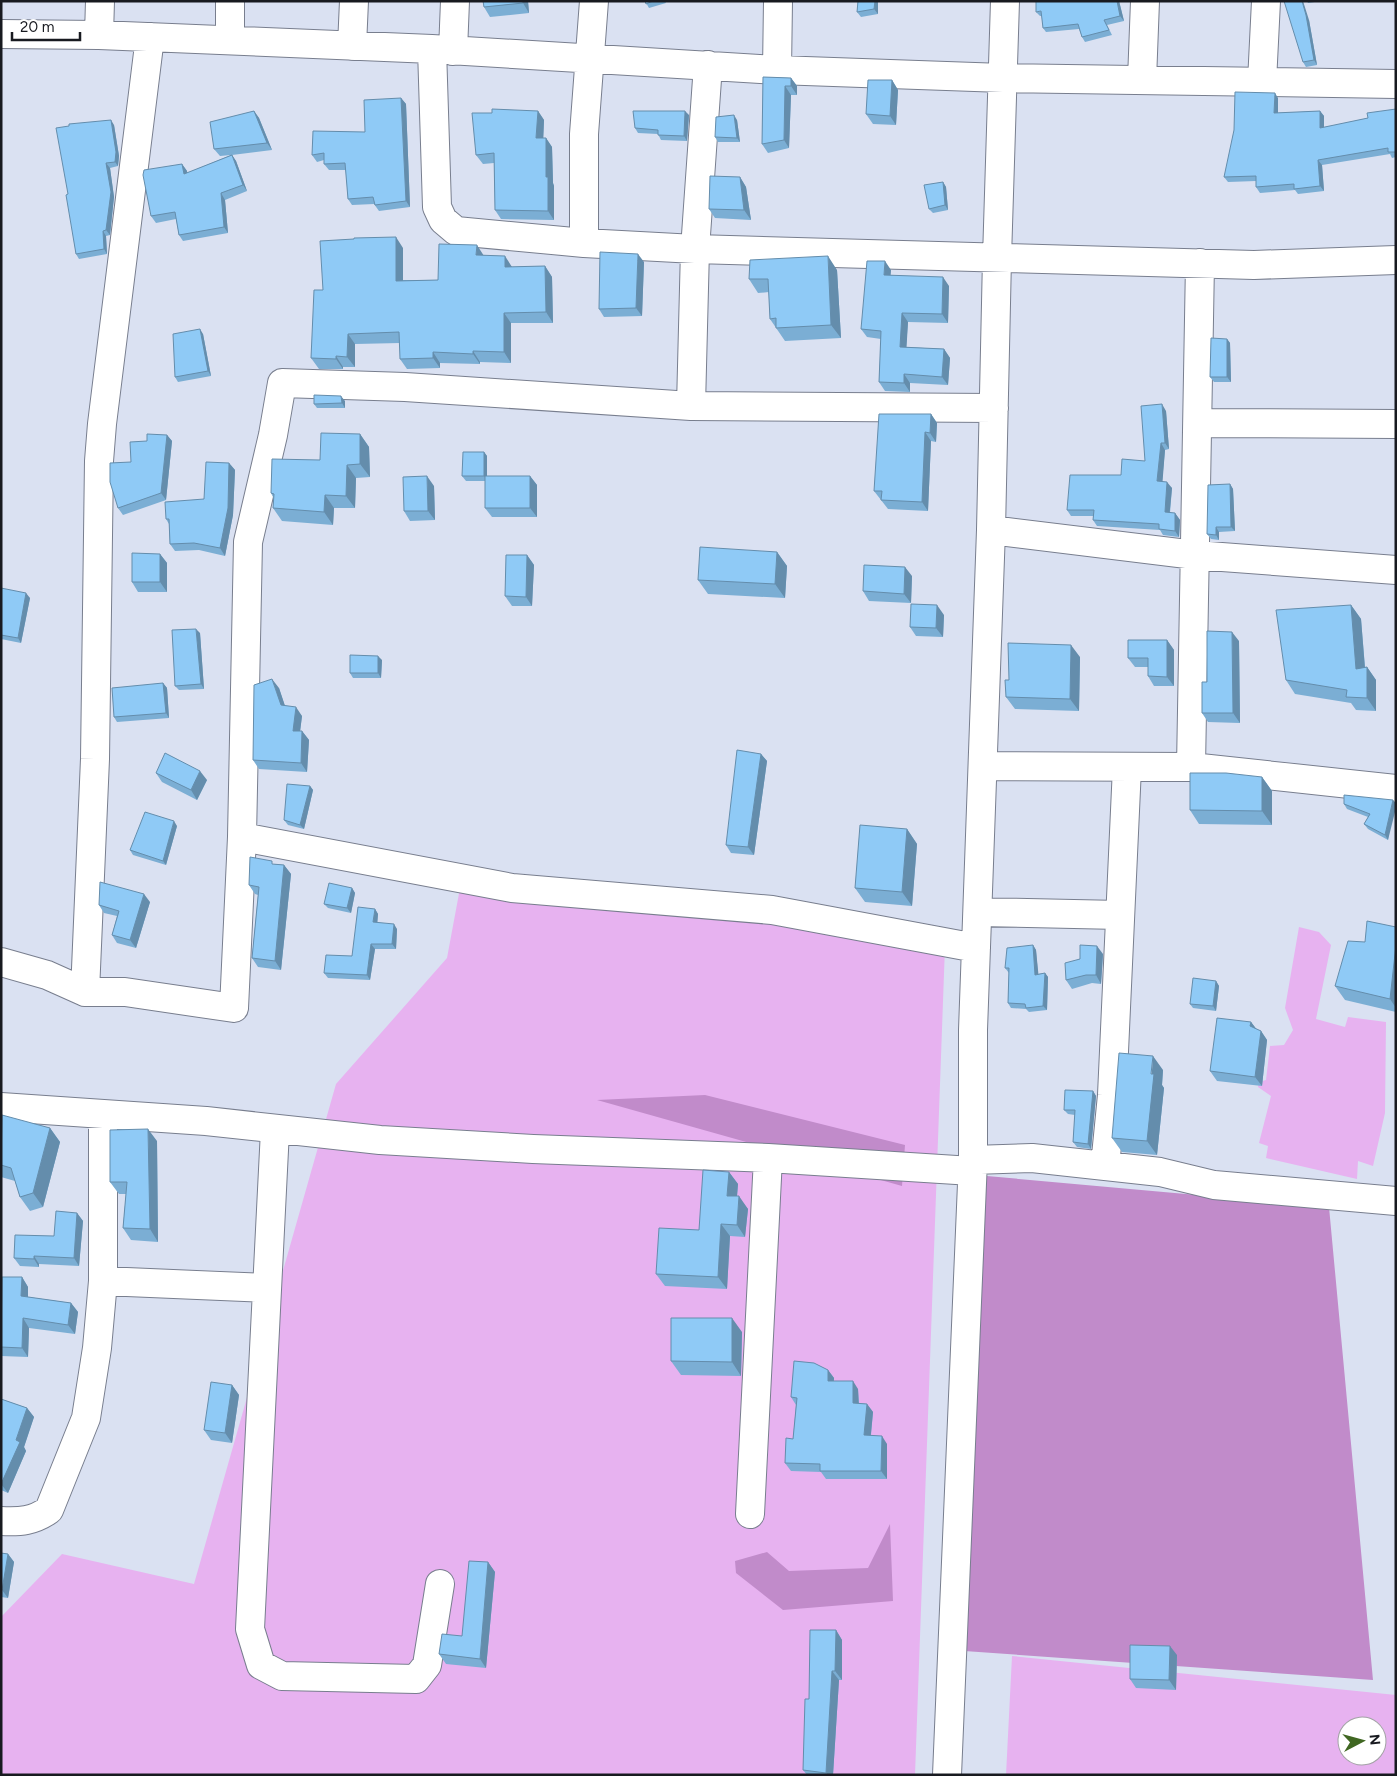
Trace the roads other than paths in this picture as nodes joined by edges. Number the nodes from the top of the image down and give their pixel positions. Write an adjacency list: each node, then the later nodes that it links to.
1 (100, 1): 11 (street)
2 (230, 1): 13 (street)
3 (354, 1): 14 (street)
4 (455, 1): 15 (street)
5 (594, 1): 16 (street)
6 (778, 1): 18 (street)
7 (1005, 1): 19 (street)
8 (1145, 1): 20 (street)
9 (1266, 1): 21 (street)
10 (1, 34): 11 (street)
11 (99, 35): 12 (street)
12 (150, 37): 13 (street); 44 (street)
13 (230, 40): 14 (street)
14 (352, 46): 15 (street)
15 (443, 50): 16 (street); 23 (street)
16 (589, 59): 17 (street); 23 (street)
17 (708, 65): 18 (street); 24 (street)
18 (777, 70): 19 (street)
19 (1003, 78): 20 (street); 25 (street)
20 (1142, 80): 21 (street)
21 (1262, 82): 22 (street)
22 (1396, 84)
23 (584, 244): 24 (street)
24 (695, 249): 25 (street); 28 (street)
25 (997, 258): 27 (street); 29 (street)
26 (1396, 260): 27 (street)
27 (1200, 263): 30 (street)
28 (691, 406): 29 (street); 39 (street)
29 (994, 408): 32 (street)
30 (1198, 423): 31 (street); 33 (street)
31 (1396, 424)
32 (991, 530): 33 (street); 35 (street)
33 (1195, 555): 34 (street); 37 (street)
34 (1396, 570)
35 (984, 766): 36 (street); 40 (street)
36 (1127, 767): 37 (street); 41 (street)
37 (1191, 767): 38 (street)
38 (1396, 789)
39 (242, 837): 42 (street); 44 (street)
40 (978, 912): 41 (street); 42 (street)
41 (1120, 915): 50 (street)
42 (976, 948): 49 (street)
43 (1, 962): 44 (street)
44 (84, 992)
45 (1, 1107): 46 (street)
46 (103, 1114): 47 (street); 52 (street)
47 (275, 1130): 48 (street); 53 (street)
48 (768, 1158): 49 (street); 54 (street)
49 (972, 1166): 50 (street); 57 (street)
50 (1105, 1166): 51 (street)
51 (1396, 1201)
52 (103, 1281): 53 (street); 55 (street)
53 (266, 1288): 56 (street)
54 (750, 1514)
55 (1, 1521)
56 (440, 1584)
57 (947, 1775)

